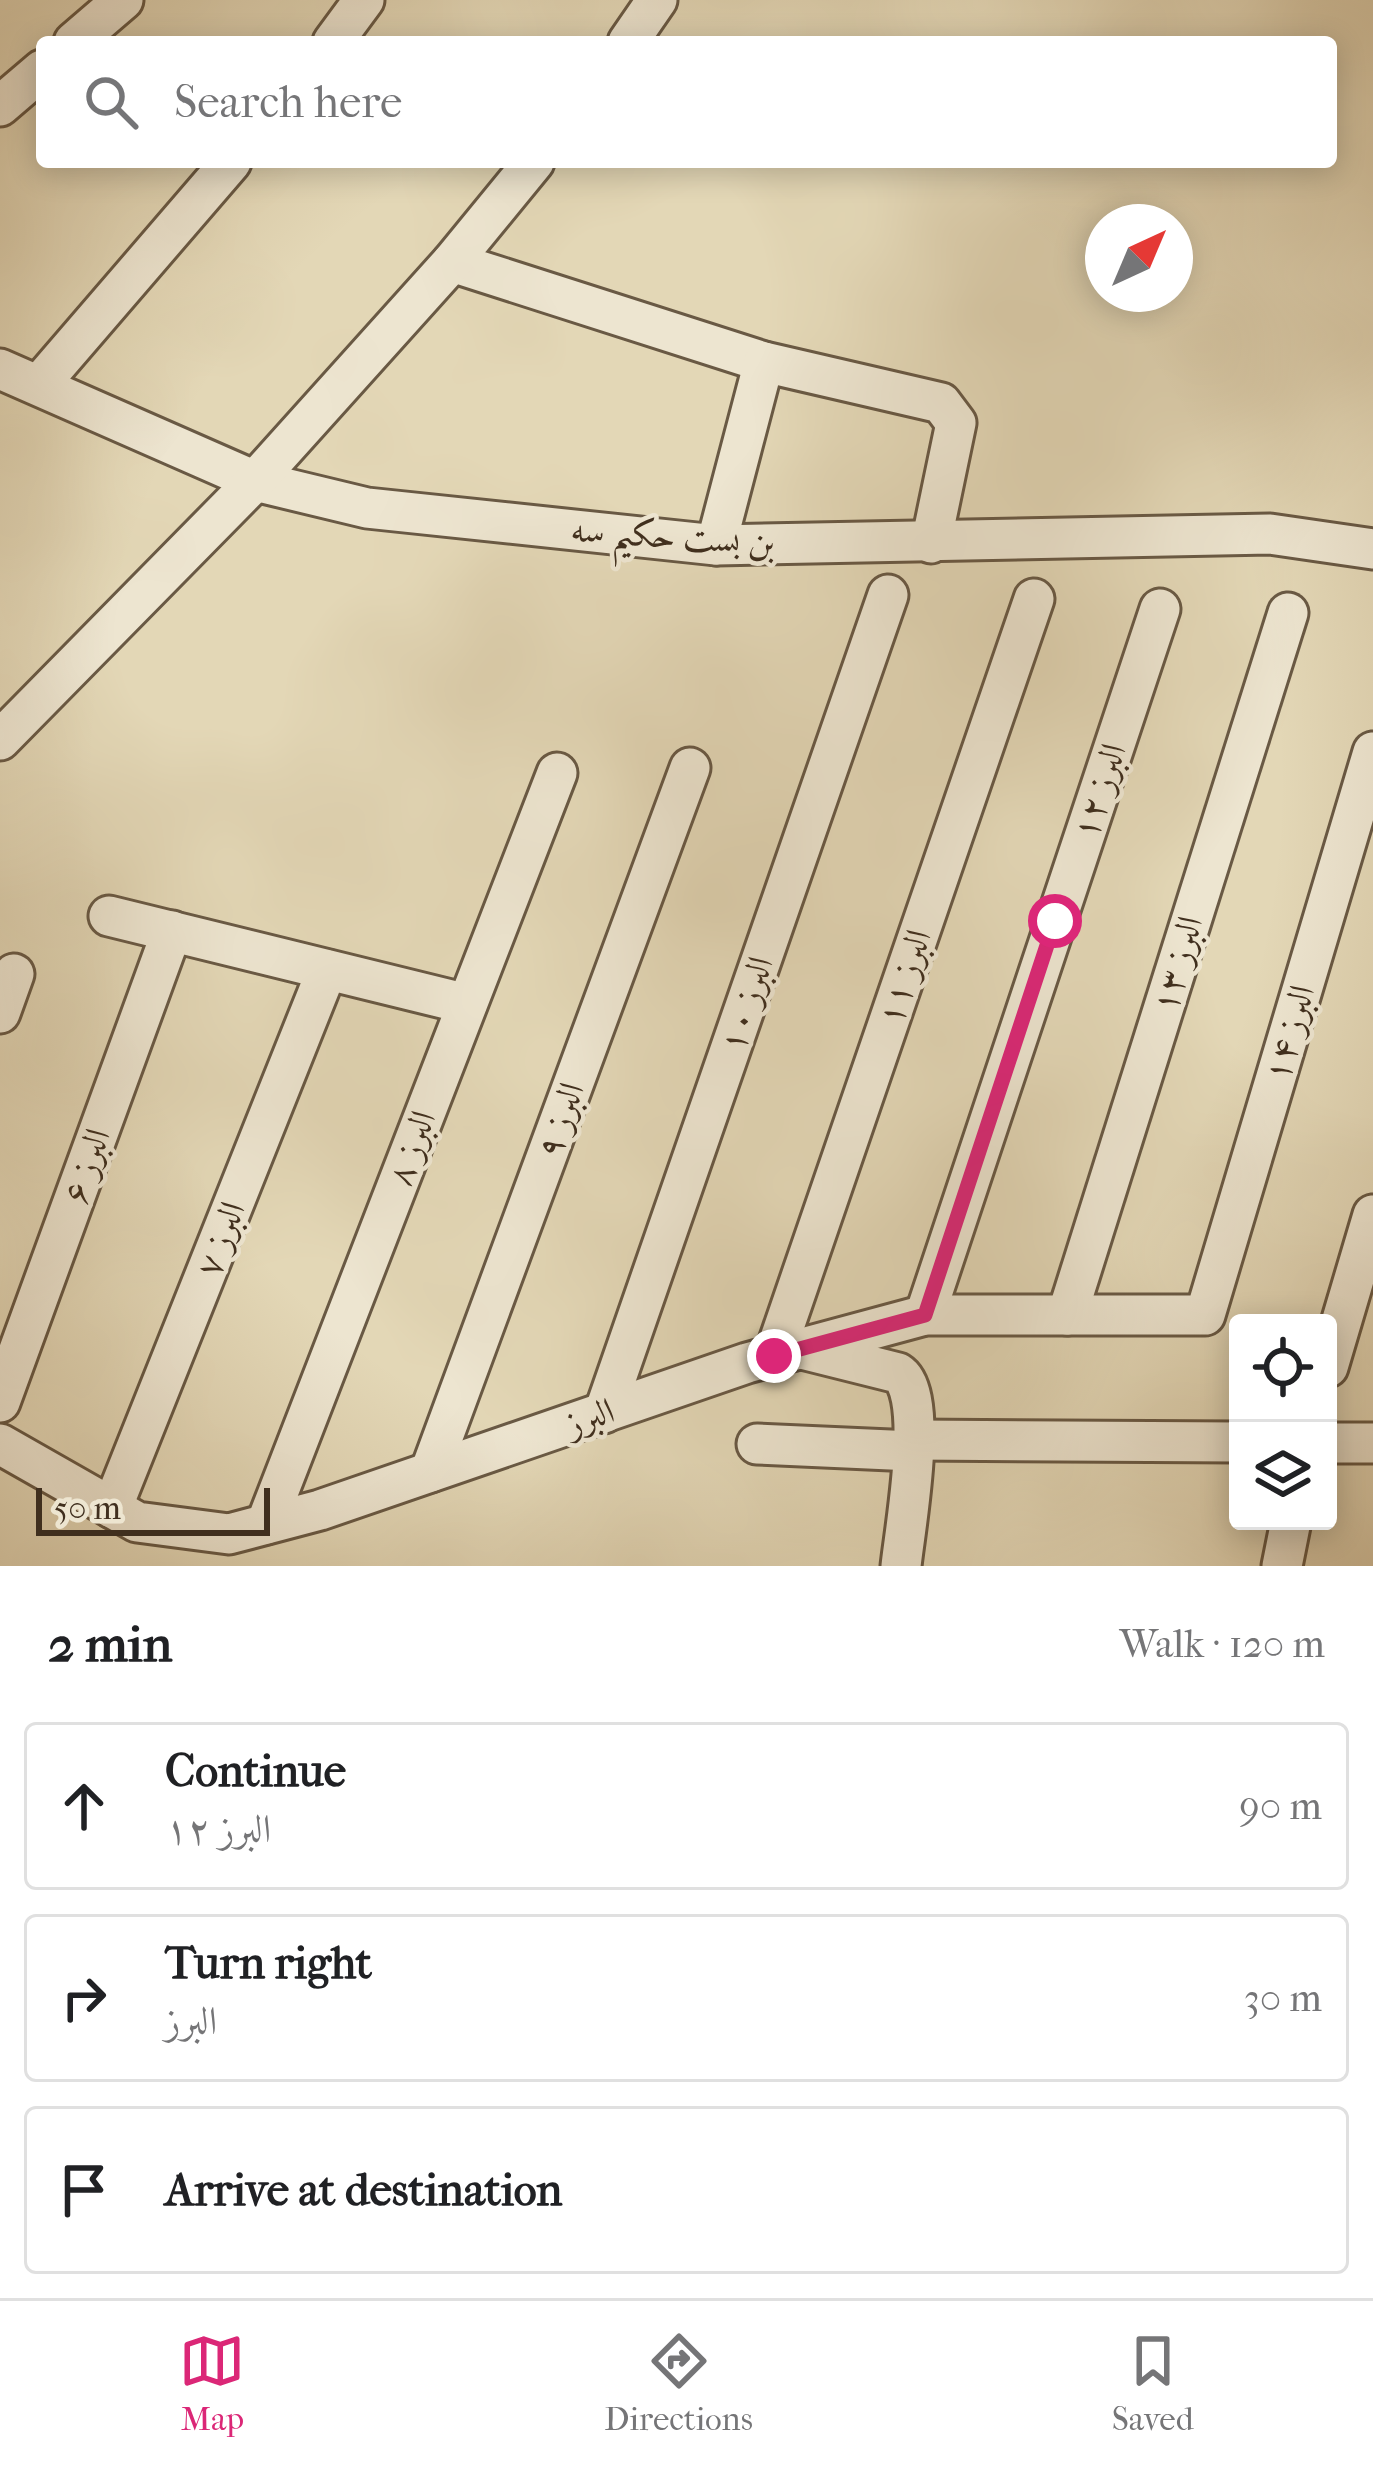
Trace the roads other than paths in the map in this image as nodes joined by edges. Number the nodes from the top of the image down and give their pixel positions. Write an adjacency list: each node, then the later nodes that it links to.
1 (123, 0): 4 (street)
2 (364, 0): 5 (street)
3 (657, 0): 6 (street)
4 (81, 36)
5 (337, 36)
6 (632, 36)
7 (36, 75): 8 (street)
8 (0, 106)
9 (226, 168): 14 (street)
10 (529, 168): 11 (street)
11 (452, 262): 12 (street); 15 (street)
12 (764, 362): 16 (street); 17 (street)
13 (0, 369): 14 (street, بن بست حکیم سه)
14 (39, 385): 15 (street, بن بست حکیم سه)
15 (256, 482): 17 (street, بن بست حکیم سه); 23 (street)
16 (931, 543): 17 (street, بن بست حکیم سه); 18 (street, بن بست حکیم سه)
17 (716, 544)
18 (1373, 549)
19 (888, 595): 40 (street, البرز ۱۰)
20 (1034, 599): 38 (street, البرز ۱۱)
21 (1160, 609): 34 (street, البرز ۱۲)
22 (1288, 613): 35 (street, البرز ۱۳)
23 (0, 740)
24 (1373, 752): 36 (street, البرز ۱۴)
25 (690, 768): 47 (street, البرز ۹)
26 (557, 773): 31 (street, البرز ۸)
27 (109, 916): 28 (street)
28 (172, 931): 29 (street); 39 (street, البرز ۶)
29 (327, 970): 31 (street); 48 (street, البرز ۷)
30 (14, 974): 32 (street)
31 (467, 1004): 49 (street, البرز ۸)
32 (0, 1013)
33 (1373, 1215): 37 (street)
34 (925, 1315): 35 (street, البرز); 38 (street, البرز)
35 (1067, 1315): 36 (street, البرز)
36 (1204, 1315)
37 (1337, 1337)
38 (788, 1352): 40 (street, البرز); 46 (street)
39 (0, 1402)
40 (604, 1413): 47 (street, البرز)
41 (1229, 1442): 46 (street)
42 (1337, 1443): 43 (street)
43 (1373, 1443)
44 (0, 1444): 48 (street, البرز)
45 (757, 1444): 46 (street)
46 (914, 1445): 51 (street)
47 (430, 1472): 49 (street, البرز)
48 (112, 1508): 49 (street, البرز)
49 (266, 1524)
50 (1289, 1530): 52 (street)
51 (901, 1566)
52 (1282, 1566)

